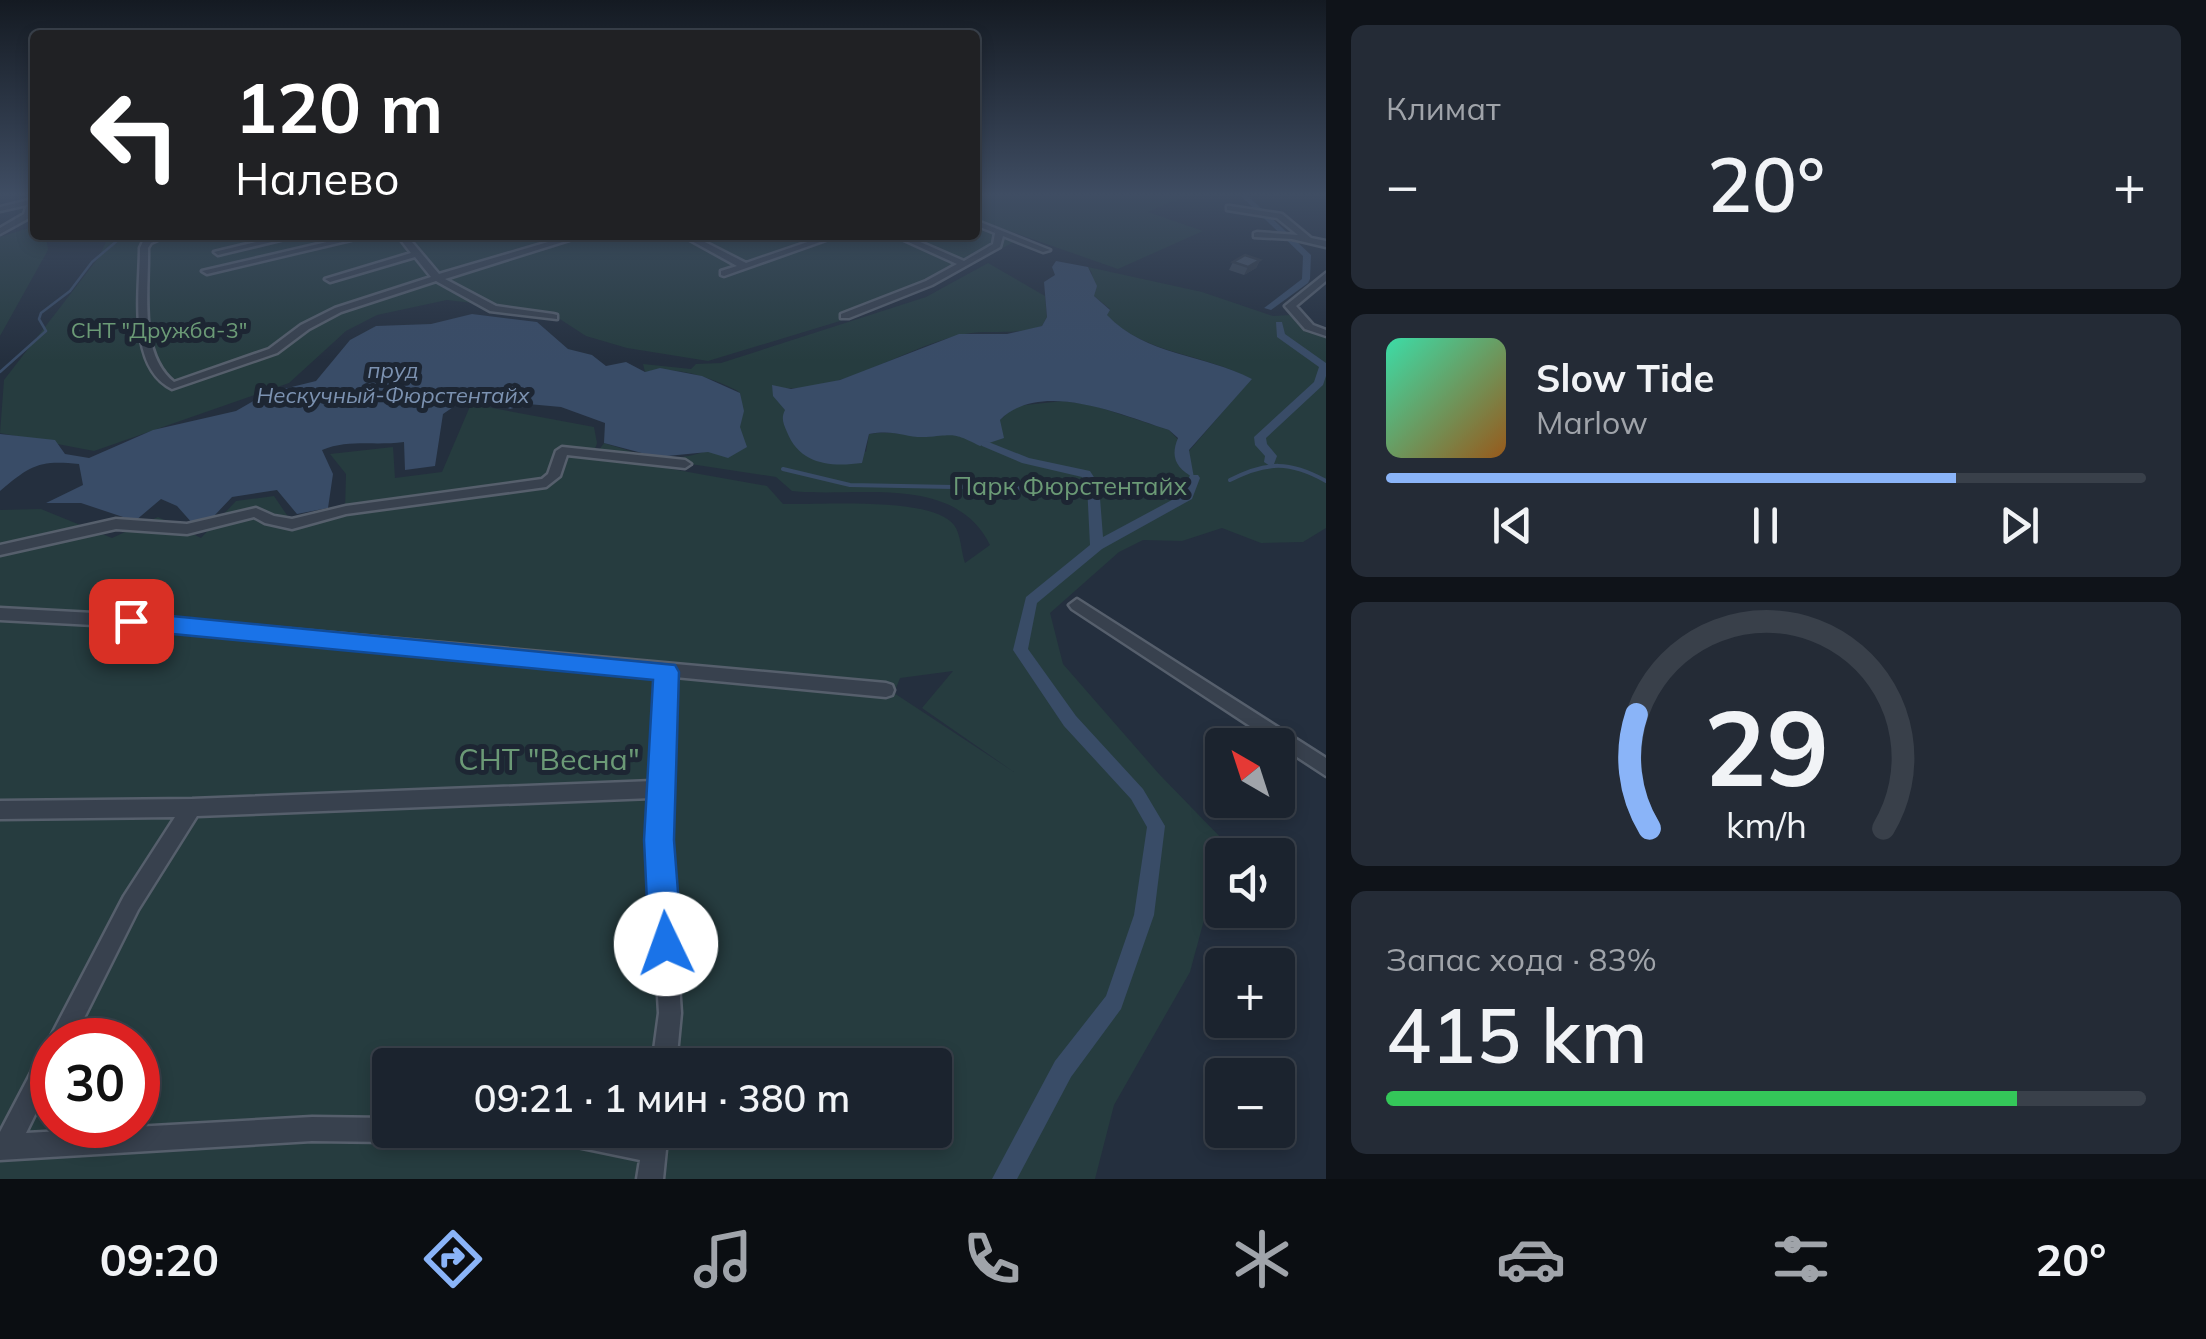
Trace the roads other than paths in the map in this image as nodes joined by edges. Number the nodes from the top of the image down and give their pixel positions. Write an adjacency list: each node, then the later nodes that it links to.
1 (144, 251): 17 (street)
2 (223, 251): 10 (street)
3 (296, 251): 14 (street)
4 (414, 251): 11 (street)
5 (527, 251): 17 (street)
6 (716, 251): 13 (street)
7 (789, 251): 13 (street)
8 (934, 251): 12 (street)
9 (985, 251): 12 (street)
10 (218, 252)
11 (417, 254): 17 (street); 18 (street)
12 (964, 264): 19 (street)
13 (745, 266): 15 (street)
14 (207, 271)
15 (724, 273)
16 (1326, 276): 21 (street)
17 (437, 278): 20 (street)
18 (330, 279)
19 (846, 316)
20 (552, 317)
21 (1326, 333)
22 (685, 464): 23 (street)
23 (0, 550)
24 (1077, 605): 28 (street)
25 (0, 614): 26 (street)
26 (666, 672): 27 (street); 29 (street)
27 (886, 690)
28 (1326, 768)
29 (660, 789): 30 (street); 33 (street)
30 (192, 808): 31 (street); 32 (street)
31 (0, 810)
32 (72, 1018)
33 (666, 1048)
34 (30, 1097): 36 (street)
35 (372, 1130): 36 (street)
36 (3, 1147)
37 (654, 1148): 38 (street)
38 (650, 1179)

